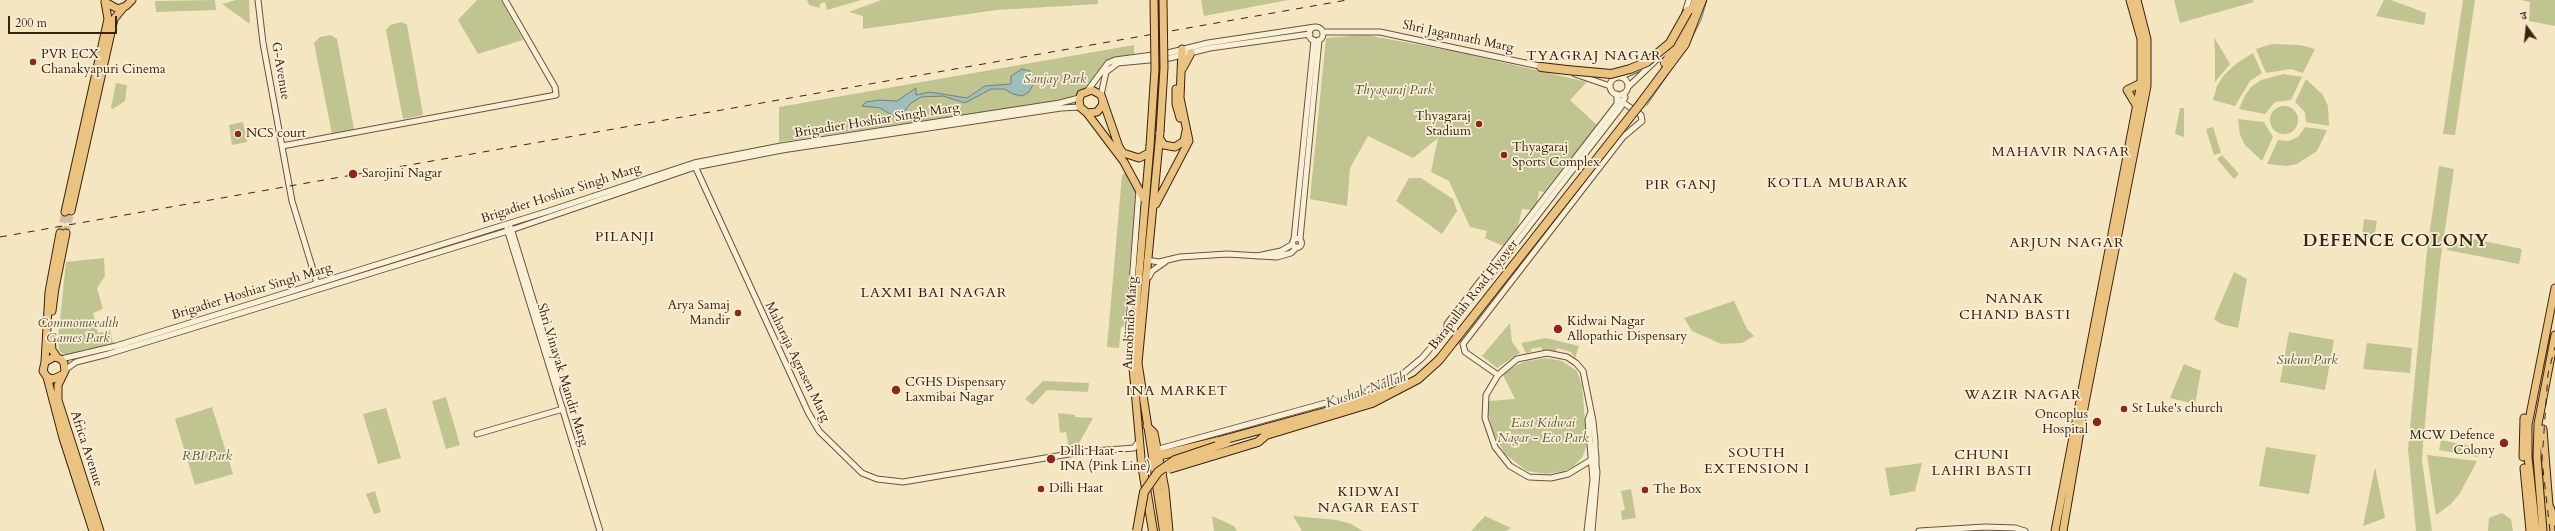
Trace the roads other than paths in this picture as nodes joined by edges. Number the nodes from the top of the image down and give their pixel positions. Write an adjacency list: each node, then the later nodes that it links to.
1 (132, 0): 12 (main road)
2 (258, 0): 38 (street, G-Avenue)
3 (505, 0): 38 (street)
4 (1154, 0): 39 (main road, Aurobindo Marg, bridge)
5 (1163, 0): 35 (main road, Aurobindo Marg, bridge)
6 (1690, 0): 20 (highway, bridge); 22 (street)
7 (1695, 0): 25 (street); 64 (highway, Barapullah Road Flyover, bridge)
8 (1702, 0): 71 (highway, Barapullah Road Flyover, bridge)
9 (2130, 0): 13 (main road)
10 (2137, 0): 13 (main road)
11 (104, 1): 12 (main road); 33 (main road)
12 (123, 8): 33 (main road)
13 (2138, 18): 23 (main road); 73 (main road)
14 (1315, 27): 15 (street); 16 (street); 18 (street)
15 (1323, 32): 17 (street); 20 (street, Shri Jagannath Marg)
16 (1310, 34): 17 (street); 19 (street)
17 (1316, 40): 49 (street)
18 (1180, 53): 19 (street); 21 (main road); 26 (street); 29 (street); 35 (main road)
19 (1191, 53): 21 (main road)
20 (1541, 67): 24 (street, Shri Jagannath Marg)
21 (1181, 72): 44 (main road)
22 (1620, 77): 24 (street); 25 (street)
23 (2141, 83): 31 (main road); 31 (main road)
24 (1610, 86): 27 (street)
25 (1628, 87): 27 (street)
26 (1088, 90): 28 (main road); 29 (main road)
27 (1619, 96): 30 (street); 42 (street)
28 (1079, 98): 32 (main road); 40 (street, Brigadier Hoshiar Singh Marg)
29 (1102, 98): 34 (main road); 36 (main road)
30 (1625, 103): 42 (street); 58 (street)
31 (2136, 105): 73 (main road)
32 (1080, 107): 34 (main road); 40 (street, Brigadier Hoshiar Singh Marg)
33 (91, 111): 45 (main road)
34 (1087, 113): 37 (main road)
35 (1160, 136): 44 (main road, Aurobindo Marg)
36 (1116, 138): 37 (main road); 39 (main road)
37 (1109, 142): 41 (main road)
38 (282, 146): 51 (street, G-Avenue)
39 (1150, 150): 43 (main road, Aurobindo Marg)
40 (694, 165): 46 (street, Brigadier Hoshiar Singh Marg); 47 (street, Brigadier Hoshiar Singh Marg); 66 (street, Maharaja Agrasen Marg)
41 (1139, 189): 43 (main road); 50 (street, Aurobindo Marg)
42 (1547, 199): 67 (street)
43 (1144, 200): 50 (main road, Aurobindo Marg)
44 (1154, 210): 48 (main road, Aurobindo Marg)
45 (68, 212)
46 (507, 224): 47 (street); 51 (street, Brigadier Hoshiar Singh Marg)
47 (509, 230): 57 (street, Brigadier Hoshiar Singh Marg); 62 (street, Shri Vinayak Mandir Marg)
48 (1147, 260): 49 (street); 50 (main road, Aurobindo Marg)
49 (1166, 261): 50 (street)
50 (1142, 275): 54 (main road, Aurobindo Marg); 54 (street, Aurobindo Marg); 67 (main road, Aurobindo Marg)
51 (317, 283): 55 (street, Brigadier Hoshiar Singh Marg)
52 (2555, 288): 60 (main road)
53 (2555, 335): 61 (main road)
54 (1132, 356): 66 (main road, Aurobindo Marg)
55 (59, 358): 56 (main road); 56 (main road); 57 (main road)
56 (45, 362): 59 (main road)
57 (64, 372): 59 (main road); 76 (main road, Africa Avenue)
58 (1498, 375): 63 (street); 69 (street)
59 (47, 377): 75 (main road, Africa Avenue)
60 (2534, 390): 88 (main road); 88 (main road)
61 (2541, 399): 74 (main road); 89 (main road)
62 (563, 409): 65 (street); 77 (street, Shri Vinayak Mandir Marg)
63 (1591, 412): 68 (street); 69 (street)
64 (1266, 428): 67 (highway, Barapullah Road Flyover, bridge); 78 (highway, bridge)
65 (477, 434)
66 (1139, 441): 70 (main road, Aurobindo Marg)
67 (1155, 453): 71 (main road, Aurobindo Marg)
68 (1596, 457): 69 (street); 84 (street)
69 (1590, 459): 83 (street)
70 (1142, 464): 79 (main road); 80 (highway, Aurobindo Marg)
71 (1162, 474): 72 (highway, Aurobindo Marg)
72 (1165, 514): 81 (highway, Aurobindo Marg); 82 (main road)
73 (2059, 527): 87 (main road)
74 (2551, 528)
75 (93, 531)
76 (100, 531)
77 (600, 531)
78 (1137, 531)
79 (1149, 531)
80 (1153, 531)
81 (1164, 531)
82 (1170, 531)
83 (1587, 531)
84 (1592, 531)
85 (1918, 531): 86 (street)
86 (2025, 531)
87 (2050, 531)
88 (2531, 531)
89 (2543, 531)

